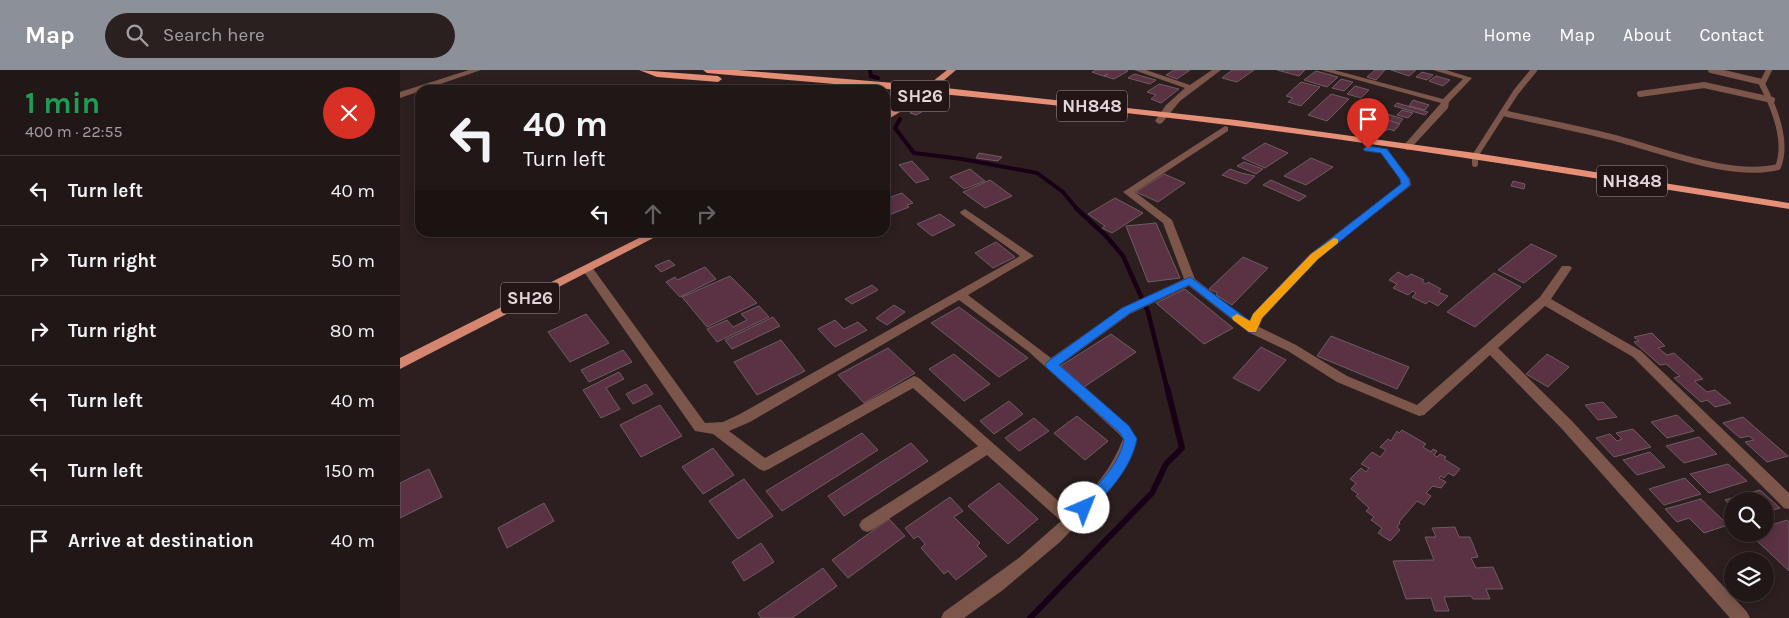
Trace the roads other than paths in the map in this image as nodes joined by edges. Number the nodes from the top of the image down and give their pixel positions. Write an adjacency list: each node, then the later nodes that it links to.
1 (476, 70): 16 (street)
2 (643, 70): 17 (highway)
3 (706, 70): 18 (highway, NH848)
4 (940, 70): 23 (main road, SH26)
5 (952, 70): 21 (main road, SH26)
6 (1138, 70): 19 (street)
7 (1217, 70): 19 (street)
8 (1325, 70): 29 (street)
9 (1437, 70): 14 (street)
10 (1474, 70): 14 (street)
11 (1534, 70): 31 (lane)
12 (1711, 70): 15 (lane)
13 (1769, 70): 15 (lane)
14 (1468, 78): 29 (street)
15 (1762, 82): 28 (lane)
16 (430, 85)
17 (787, 85)
18 (851, 85)
19 (1192, 88): 33 (street)
20 (890, 89): 23 (highway, NH848)
21 (930, 89): 23 (highway, NH848); 33 (highway, NH848)
22 (415, 90): 26 (street)
23 (919, 92): 27 (highway, NH848); 32 (main road, SH26); 33 (highway, NH848)
24 (890, 93): 27 (highway, NH848)
25 (1640, 94): 28 (lane)
26 (400, 95)
27 (908, 95): 30 (main road, SH26)
28 (1772, 100): 31 (lane)
29 (1445, 102): 35 (street)
30 (890, 107)
31 (1503, 112): 37 (lane)
32 (890, 114)
33 (1161, 118): 34 (highway, NH848); 35 (highway, NH848)
34 (1225, 130): 36 (highway, NH848); 44 (street)
35 (1407, 147): 37 (highway, NH848)
36 (1384, 151): 37 (highway, NH848); 47 (street)
37 (1475, 160): 38 (highway, NH848); 40 (highway, NH848)
38 (1789, 206)
39 (965, 212): 45 (street)
40 (1789, 215)
41 (650, 237): 43 (main road, SH26)
42 (1566, 268): 46 (street)
43 (588, 269): 49 (main road, SH26); 51 (street)
44 (1190, 281): 47 (street); 50 (street)
45 (960, 295): 50 (street); 51 (street)
46 (1544, 300): 48 (street); 53 (street)
47 (1252, 329): 48 (street)
48 (1490, 346): 57 (street)
49 (400, 364)
50 (1051, 365): 54 (street)
51 (717, 430): 52 (street)
52 (989, 446): 54 (street); 55 (street)
53 (1789, 503)
54 (1071, 521): 56 (street)
55 (867, 525)
56 (950, 618)
57 (1741, 618)

